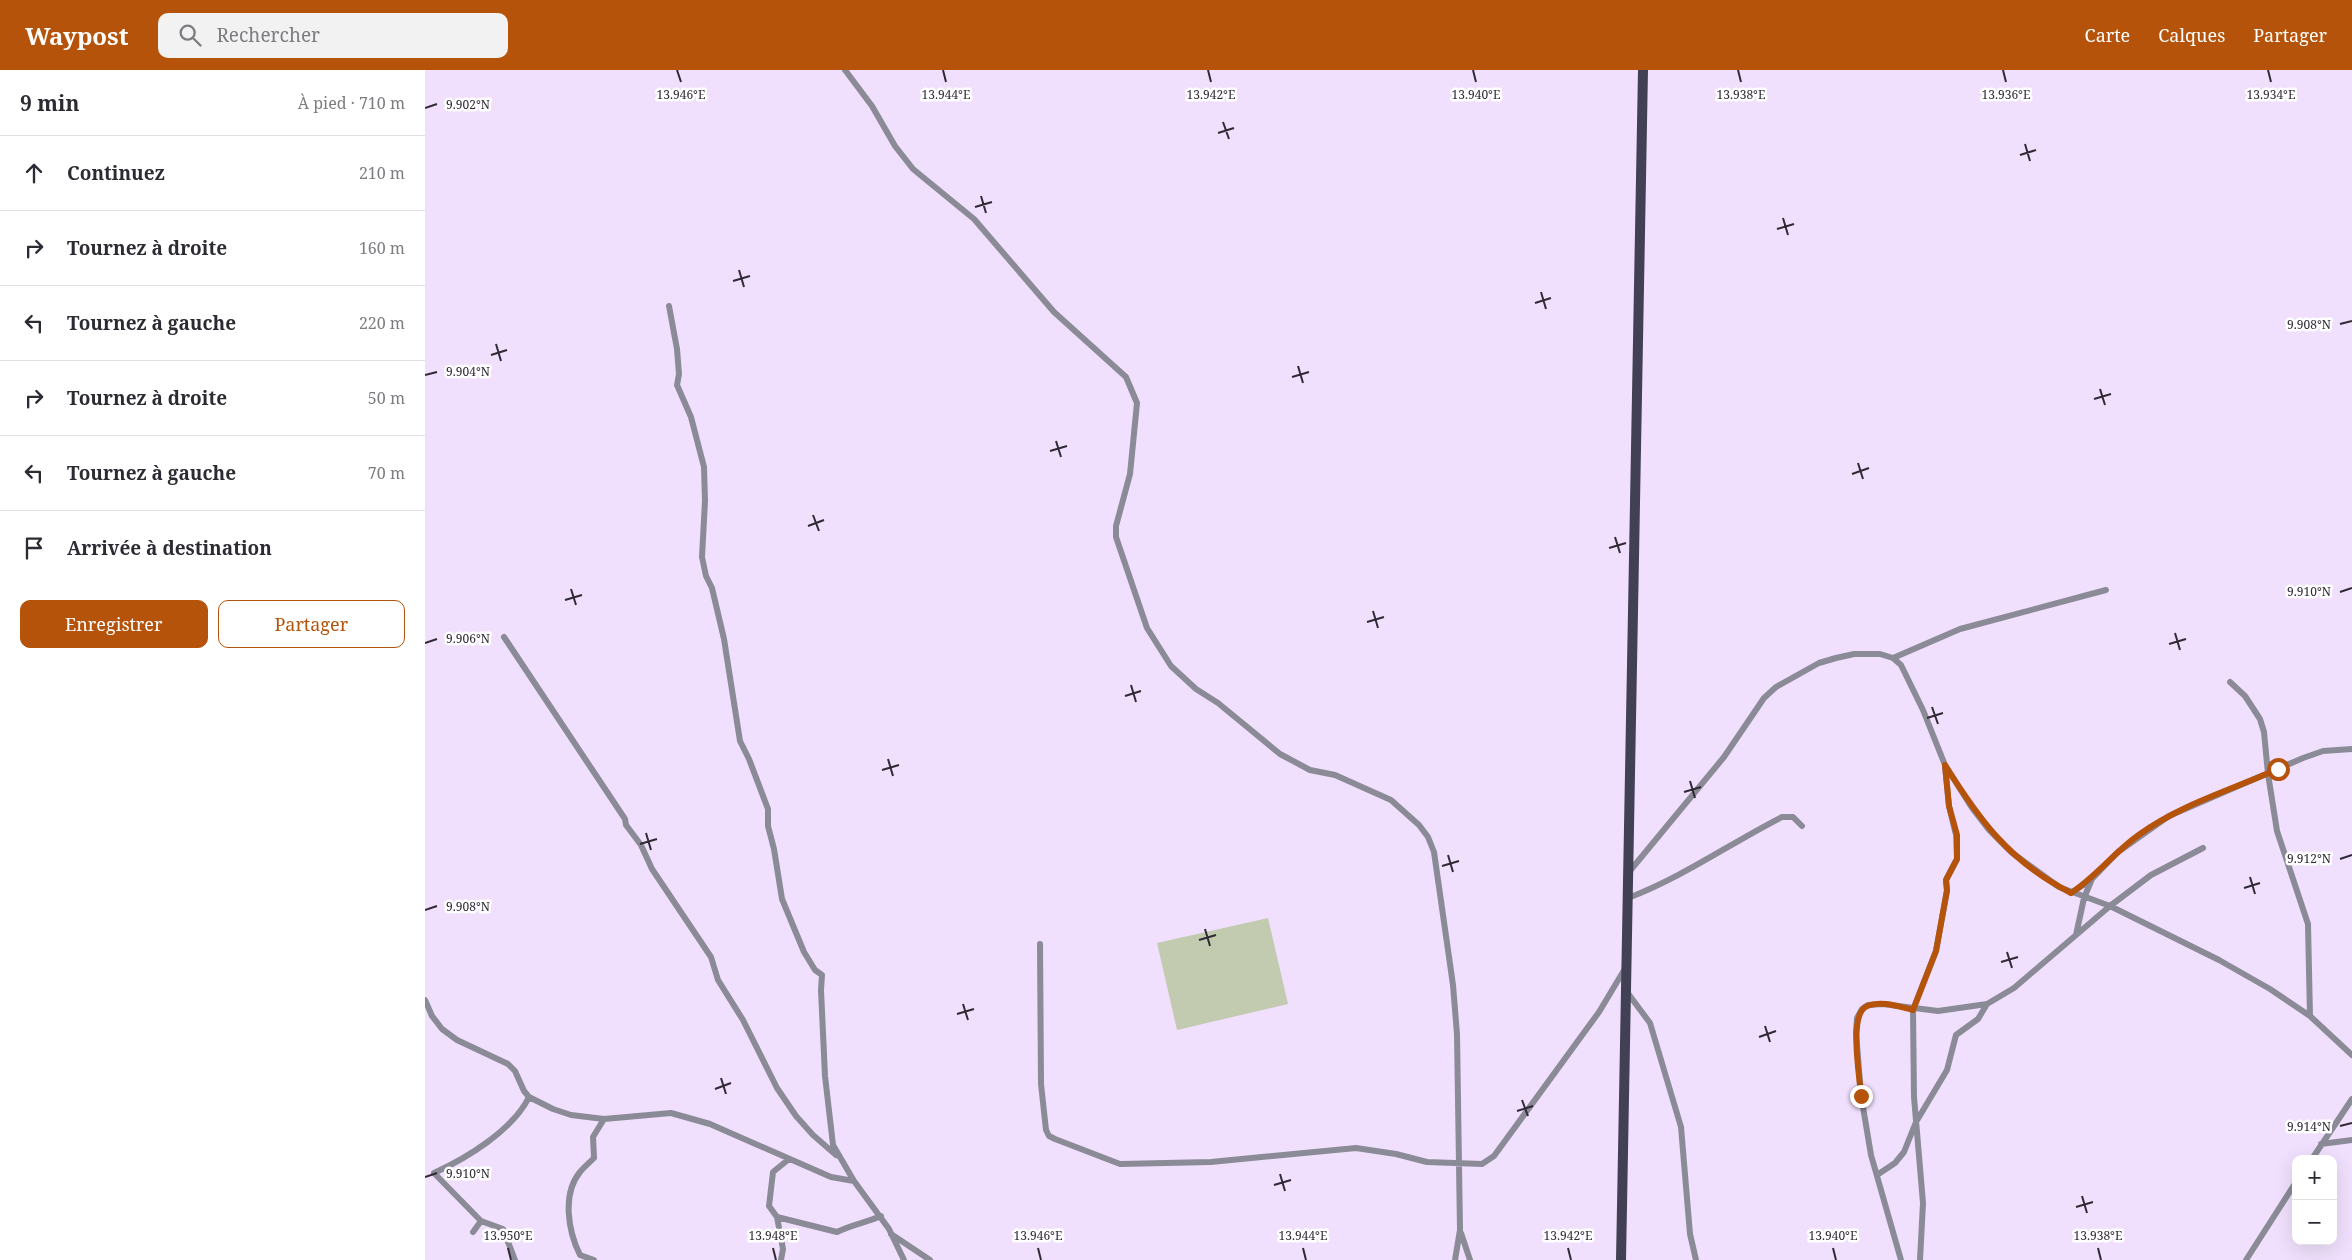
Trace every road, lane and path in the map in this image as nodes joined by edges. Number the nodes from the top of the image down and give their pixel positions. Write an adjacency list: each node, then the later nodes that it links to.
1 (845, 70): 37 (street)
2 (1643, 70): 13 (main road)
3 (669, 306): 35 (street)
4 (2106, 590): 6 (street)
5 (504, 637): 35 (street)
6 (1893, 658): 9 (street); 13 (street)
7 (2229, 682): 10 (street)
8 (2352, 749): 10 (street)
9 (1945, 765): 15 (street); 25 (street)
10 (2267, 774): 14 (street); 26 (street)
11 (1802, 826): 16 (street)
12 (2203, 848): 18 (street)
13 (1629, 872): 16 (main road)
14 (2092, 879): 15 (street); 17 (street)
15 (2071, 893): 17 (street)
16 (1628, 898): 21 (main road)
17 (2084, 898): 18 (street); 19 (street)
18 (2110, 906): 19 (street); 26 (street)
19 (2076, 935): 24 (street)
20 (1040, 944): 37 (street)
21 (1627, 964): 22 (main road); 37 (street)
22 (1627, 992): 54 (main road); 55 (street)
23 (425, 1000): 28 (street)
24 (1987, 1004): 25 (street); 31 (street)
25 (1913, 1010): 31 (street); 38 (street)
26 (2310, 1016): 27 (street)
27 (2352, 1055)
28 (529, 1097): 30 (street); 43 (street)
29 (2352, 1099): 33 (street)
30 (604, 1119): 36 (street); 48 (street)
31 (1916, 1122): 38 (street); 57 (street)
32 (2352, 1140): 33 (street)
33 (2321, 1144): 34 (street)
34 (2314, 1155)
35 (837, 1156): 39 (street)
36 (789, 1159): 39 (street); 42 (street)
37 (1458, 1163): 44 (street)
38 (1877, 1175): 56 (street)
39 (854, 1181): 41 (street)
40 (2292, 1188): 58 (street)
41 (881, 1216): 42 (street); 46 (street)
42 (777, 1217): 49 (street)
43 (481, 1221): 45 (street); 47 (street)
44 (1460, 1230): 52 (street); 53 (street)
45 (473, 1232)
46 (890, 1233): 50 (street); 51 (street)
47 (515, 1260)
48 (594, 1260)
49 (781, 1260)
50 (904, 1260)
51 (930, 1260)
52 (1455, 1260)
53 (1469, 1260)
54 (1621, 1260)
55 (1696, 1260)
56 (1901, 1260)
57 (1920, 1260)
58 (2246, 1260)

